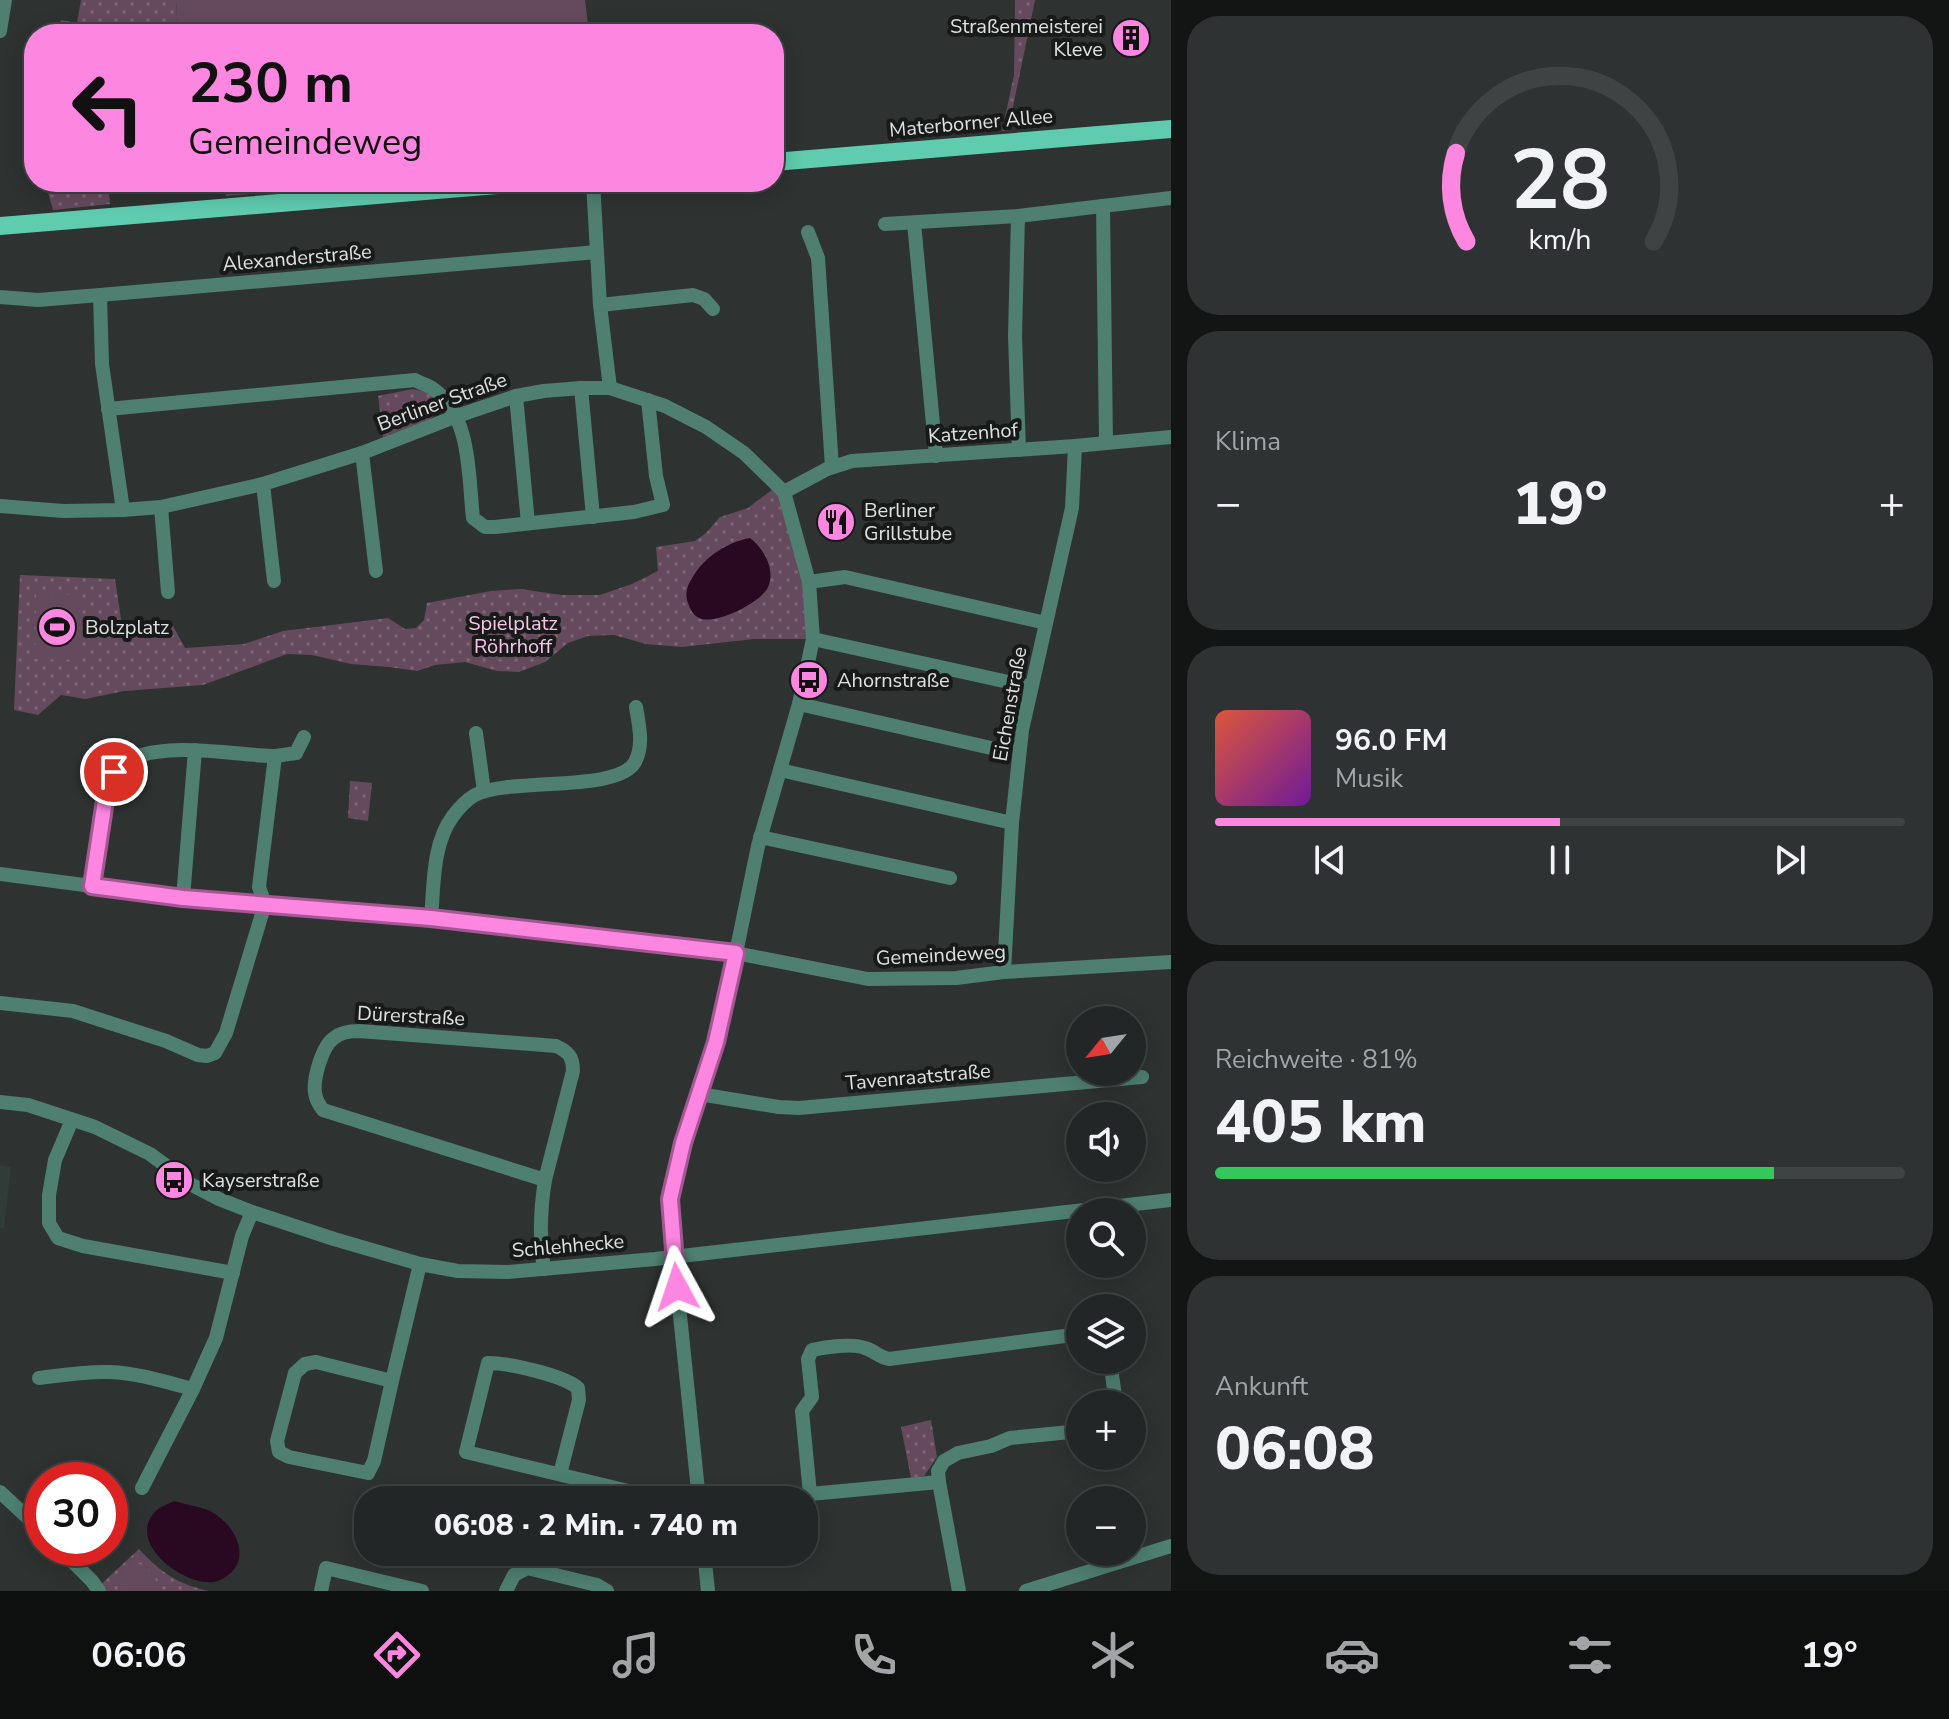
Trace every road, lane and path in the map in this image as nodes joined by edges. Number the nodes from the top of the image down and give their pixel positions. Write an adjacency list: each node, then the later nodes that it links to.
1 (5, 0): 2 (street)
2 (0, 31)
3 (1171, 129): 4 (main road, Materborner Allee)
4 (784, 161)
5 (408, 192): 11 (main road)
6 (594, 192): 14 (street)
7 (1171, 198): 8 (street)
8 (1103, 206): 9 (street); 26 (street)
9 (1018, 216): 10 (street); 28 (street)
10 (914, 223): 12 (street); 30 (street)
11 (3, 224)
12 (885, 224)
13 (808, 232): 31 (street)
14 (597, 252): 15 (street, Alexanderstraße); 17 (street)
15 (100, 295): 16 (street, Alexanderstraße); 23 (street)
16 (0, 297)
17 (600, 305): 18 (street); 20 (street)
18 (713, 309)
19 (581, 388): 20 (street, Berliner Straße); 21 (street, Berliner Straße); 37 (street)
20 (610, 388): 22 (street, Berliner Straße)
21 (516, 396): 24 (street, Berliner Straße); 38 (street)
22 (648, 400): 33 (street, Berliner Straße); 37 (street)
23 (108, 409): 24 (street); 36 (street)
24 (457, 416): 29 (street, Berliner Straße); 38 (street)
25 (1171, 437): 26 (street, Katzenhof)
26 (1106, 443): 27 (street, Katzenhof)
27 (1075, 446): 28 (street, Katzenhof); 43 (street, Eichenstraße)
28 (1019, 450): 30 (street, Katzenhof)
29 (362, 453): 32 (street, Berliner Straße); 39 (street)
30 (936, 456): 31 (street, Katzenhof)
31 (832, 467): 33 (street, Katzenhof)
32 (263, 484): 35 (street, Berliner Straße); 40 (street)
33 (784, 492): 41 (street)
34 (0, 506): 36 (street, Berliner Straße)
35 (161, 507): 36 (street, Berliner Straße); 42 (street)
36 (123, 510)
37 (593, 517): 38 (street)
38 (528, 523)
39 (376, 571)
40 (274, 581)
41 (809, 582): 43 (street); 44 (street)
42 (168, 592)
43 (1046, 623): 45 (street, Eichenstraße)
44 (813, 639): 45 (street); 46 (street)
45 (1031, 687): 55 (street, Eichenstraße)
46 (799, 704): 50 (street); 53 (street)
47 (636, 707): 54 (street)
48 (476, 733): 54 (street)
49 (304, 737): 52 (street)
50 (991, 748)
51 (195, 750): 52 (street); 59 (street); 60 (street)
52 (275, 756): 61 (street)
53 (780, 770): 55 (street); 56 (street)
54 (484, 791): 62 (street)
55 (1012, 823): 65 (street, Eichenstraße)
56 (760, 837): 58 (street); 63 (street)
57 (0, 874): 59 (street, Gemeindeweg)
58 (950, 878)
59 (92, 886): 60 (street, Gemeindeweg)
60 (183, 898): 61 (street, Gemeindeweg)
61 (265, 904): 62 (street, Gemeindeweg); 66 (street)
62 (431, 918): 63 (street, Gemeindeweg)
63 (736, 953): 65 (street, Gemeindeweg); 68 (street)
64 (1171, 962): 65 (street, Gemeindeweg)
65 (1004, 972)
66 (0, 1003)
67 (1066, 1084): 68 (street, Tavenraatstraße)
68 (699, 1094): 74 (street)
69 (0, 1102): 70 (street, Schlehhecke)
70 (72, 1120): 73 (street, Schlehhecke); 77 (street)
71 (545, 1180): 71 (street, Dürerstraße); 76 (street, Dürerstraße)
72 (1171, 1200): 74 (street, Schlehhecke)
73 (252, 1212): 75 (street, Schlehhecke); 77 (street)
74 (674, 1257): 76 (street, Schlehhecke); 86 (street)
75 (420, 1264): 76 (street, Schlehhecke); 80 (street)
76 (544, 1269)
77 (233, 1273): 81 (street)
78 (1066, 1336): 84 (street)
79 (39, 1378): 81 (street)
80 (392, 1381): 80 (street)
81 (193, 1389): 87 (street)
82 (1066, 1432): 84 (street)
83 (560, 1474): 83 (street); 85 (street)
84 (939, 1482): 99 (street)
85 (610, 1486)
86 (698, 1486)
87 (142, 1488)
88 (3, 1502): 89 (street)
89 (24, 1518)
90 (1168, 1548): 100 (street)
91 (77, 1566): 93 (street)
92 (705, 1566): 98 (street)
93 (99, 1591)
94 (321, 1591): 95 (street)
95 (422, 1591)
96 (506, 1591): 97 (street)
97 (607, 1591)
98 (708, 1591)
99 (959, 1591)
100 (1026, 1591)

